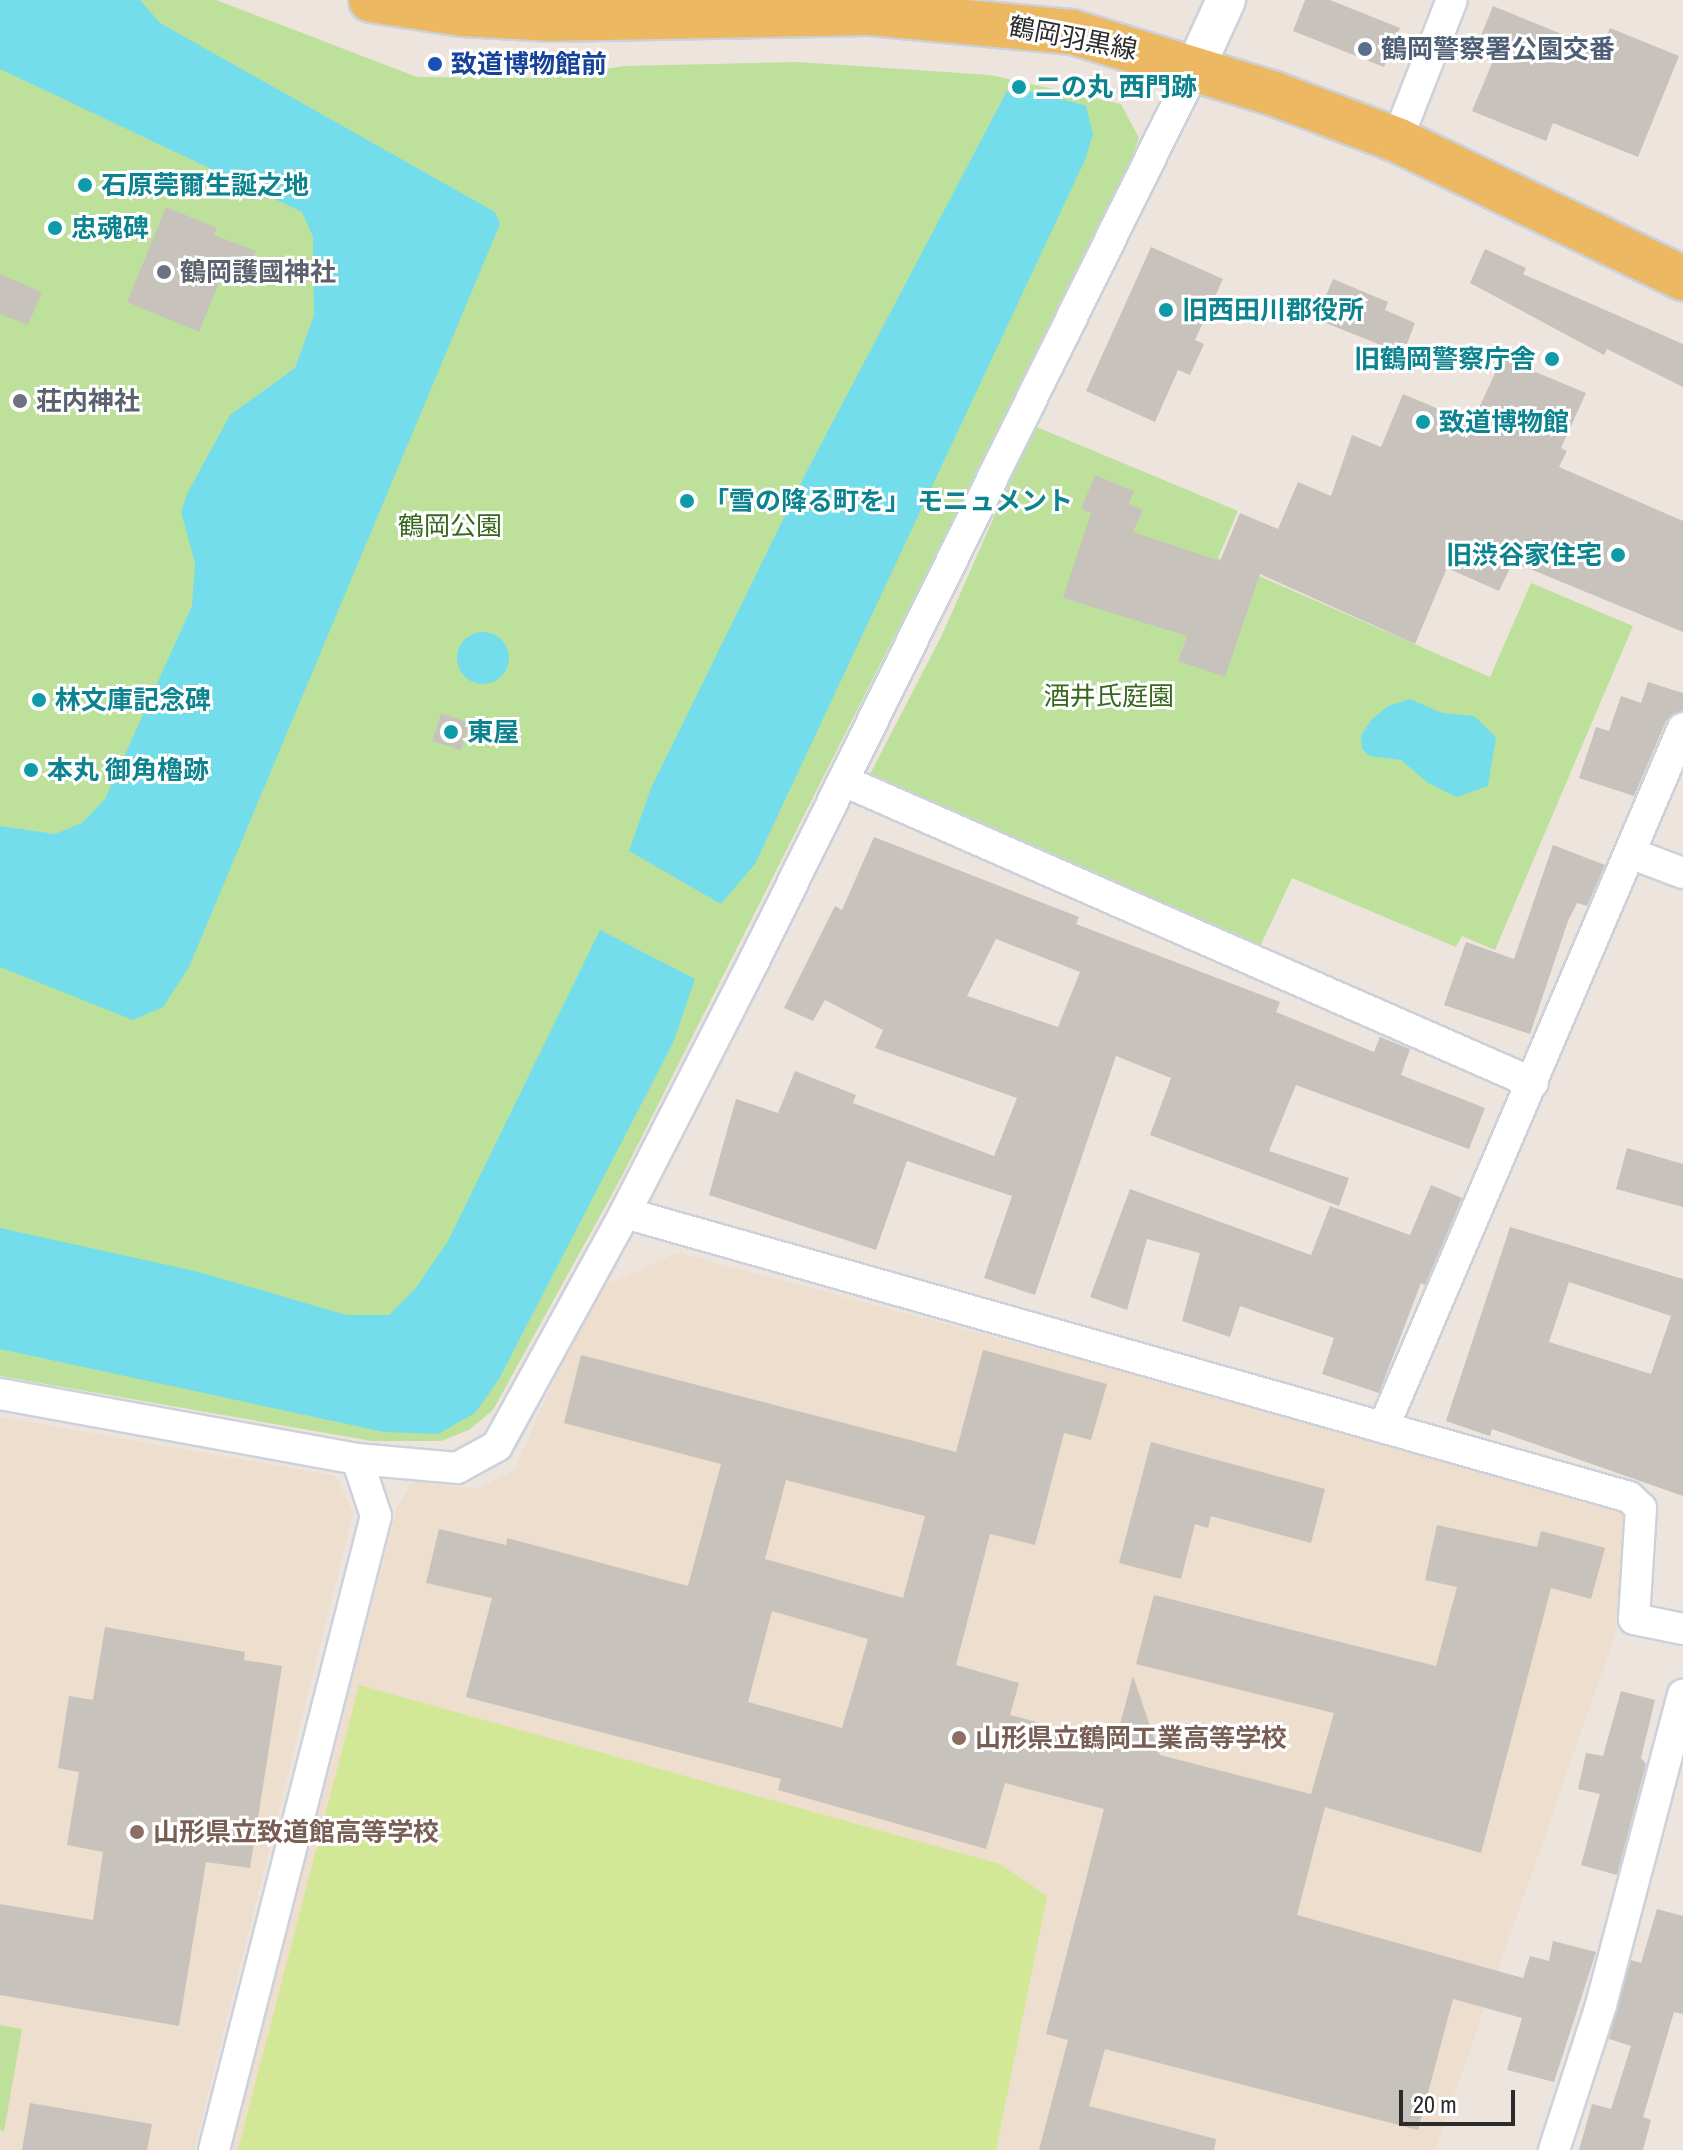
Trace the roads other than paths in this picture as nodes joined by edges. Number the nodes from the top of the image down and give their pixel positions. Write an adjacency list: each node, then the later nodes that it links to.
1 (371, 0): 4 (main road, 鶴岡羽黒線)
2 (1226, 0): 4 (street)
3 (1452, 0): 5 (street)
4 (1195, 68): 5 (main road, 鶴岡羽黒線); 8 (street)
5 (1397, 140): 6 (main road, 鶴岡羽黒線)
6 (1683, 278)
7 (1682, 732): 9 (street)
8 (844, 781): 11 (street); 12 (street)
9 (1630, 853): 10 (street); 11 (street)
10 (1683, 873)
11 (1533, 1083): 14 (street)
12 (625, 1213): 14 (street); 15 (street)
13 (0, 1394): 15 (street)
14 (1384, 1426): 16 (street)
15 (357, 1459): 18 (street)
16 (1683, 1629)
17 (1683, 1695): 19 (street)
18 (214, 2150)
19 (1554, 2150)

